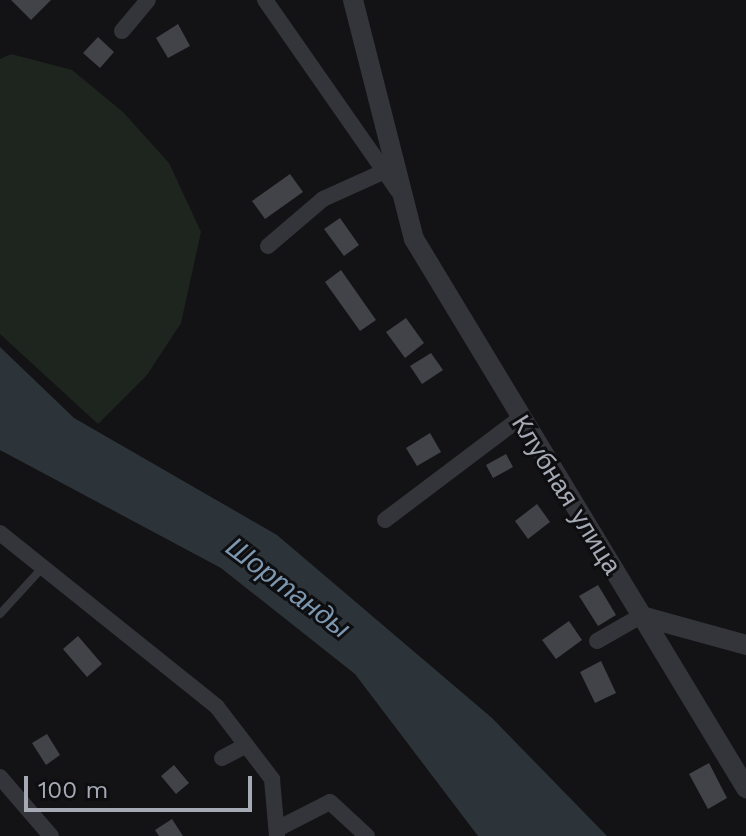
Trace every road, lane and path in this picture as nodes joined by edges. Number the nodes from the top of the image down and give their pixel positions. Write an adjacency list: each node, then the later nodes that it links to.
1 (148, 0): 4 (street)
2 (265, 0): 5 (street, Клубная улица)
3 (353, 0): 6 (street, Клубная улица)
4 (122, 31)
5 (385, 171): 6 (street, Клубная улица); 7 (street)
6 (402, 196): 8 (street, Клубная улица)
7 (268, 246)
8 (519, 419): 9 (street); 13 (street, Клубная улица)
9 (385, 520)
10 (0, 533): 11 (street)
11 (46, 564): 12 (lane); 16 (street)
12 (0, 614)
13 (641, 616): 14 (street); 15 (street); 19 (street, Клубная улица)
14 (597, 641)
15 (746, 645)
16 (246, 745): 17 (street); 20 (street)
17 (222, 758)
18 (0, 777): 21 (street)
19 (746, 788)
20 (278, 832): 22 (street)
21 (51, 836)
22 (367, 836)

